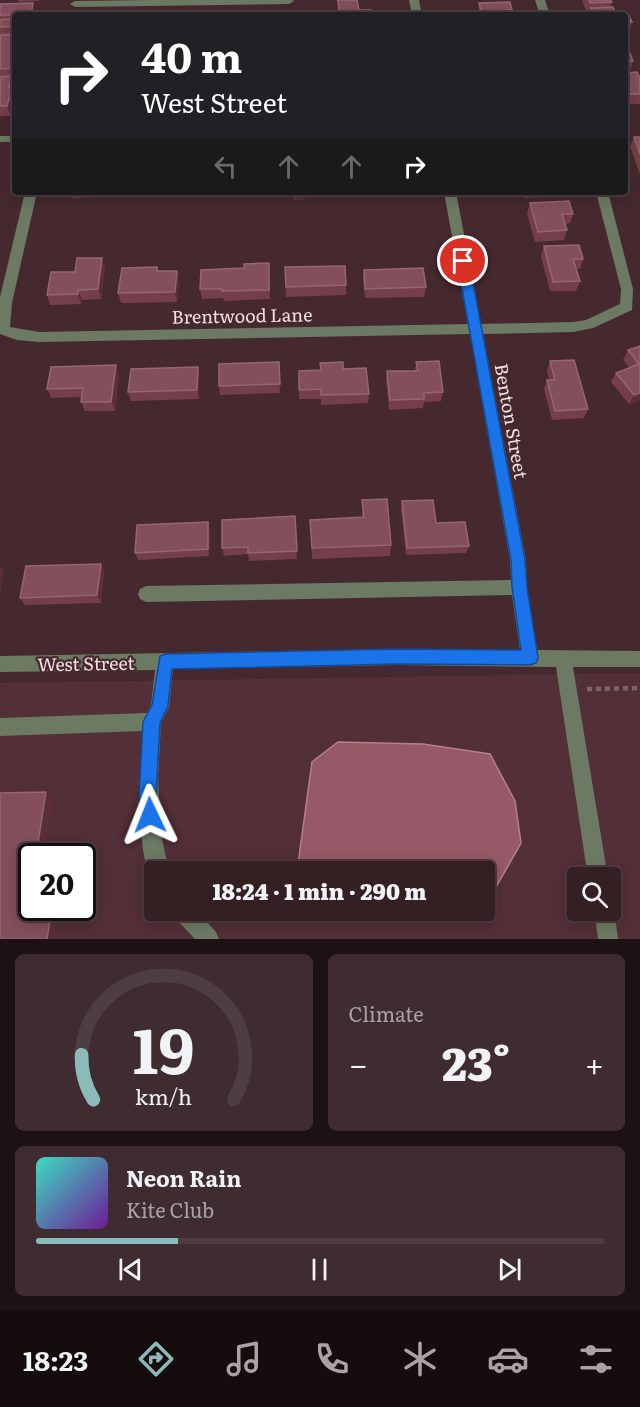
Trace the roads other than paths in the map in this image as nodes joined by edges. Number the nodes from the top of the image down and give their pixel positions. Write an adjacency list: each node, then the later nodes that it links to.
1 (289, 1): 2 (street)
2 (75, 2)
3 (30, 195): 6 (street, Brentwood Lane)
4 (451, 195): 6 (street, Benton Street)
5 (604, 195): 6 (street, Brentwood Lane)
6 (476, 331): 7 (street, Benton Street)
7 (519, 587): 8 (street); 9 (street, Benton Street)
8 (146, 594)
9 (530, 658): 10 (street, West Street); 12 (street, West Street)
10 (563, 658): 11 (street, West Street); 17 (street)
11 (640, 658)
12 (165, 661): 13 (street, West Street); 14 (street)
13 (0, 664)
14 (152, 722): 15 (street); 16 (street)
15 (0, 727)
16 (156, 861)
17 (596, 867)
18 (192, 921): 20 (street)
19 (606, 921): 21 (street)
20 (209, 939)
21 (608, 939)

